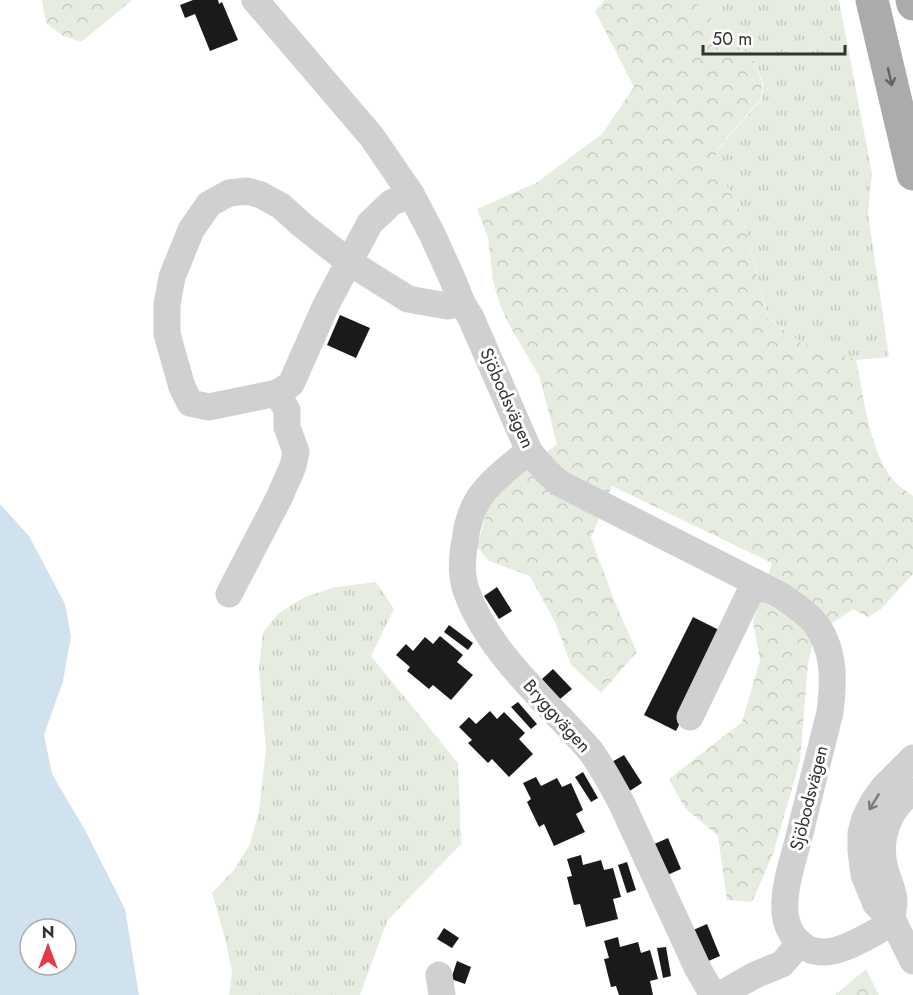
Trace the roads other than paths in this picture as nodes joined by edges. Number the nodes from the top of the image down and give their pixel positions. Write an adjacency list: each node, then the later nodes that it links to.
1 (255, 0): 4 (street, Sjöbodsvägen)
2 (872, 0): 3 (main road, one-way to 3)
3 (913, 174)
4 (411, 194): 5 (street); 6 (street, Sjöbodsvägen)
5 (349, 262): 6 (street); 7 (street); 7 (street)
6 (462, 303): 8 (street, Sjöbodsvägen)
7 (278, 393): 10 (street)
8 (529, 451): 9 (street, Sjöbodsvägen); 18 (street, Bryggvägen)
9 (755, 582): 11 (street); 15 (street, Sjöbodsvägen)
10 (228, 594)
11 (690, 717)
12 (913, 758): 14 (street, one-way to 14)
13 (913, 791): 14 (street)
14 (893, 921): 15 (street); 16 (street)
15 (800, 944): 17 (street)
16 (913, 961)
17 (760, 985): 19 (street)
18 (713, 995)
19 (720, 995)

